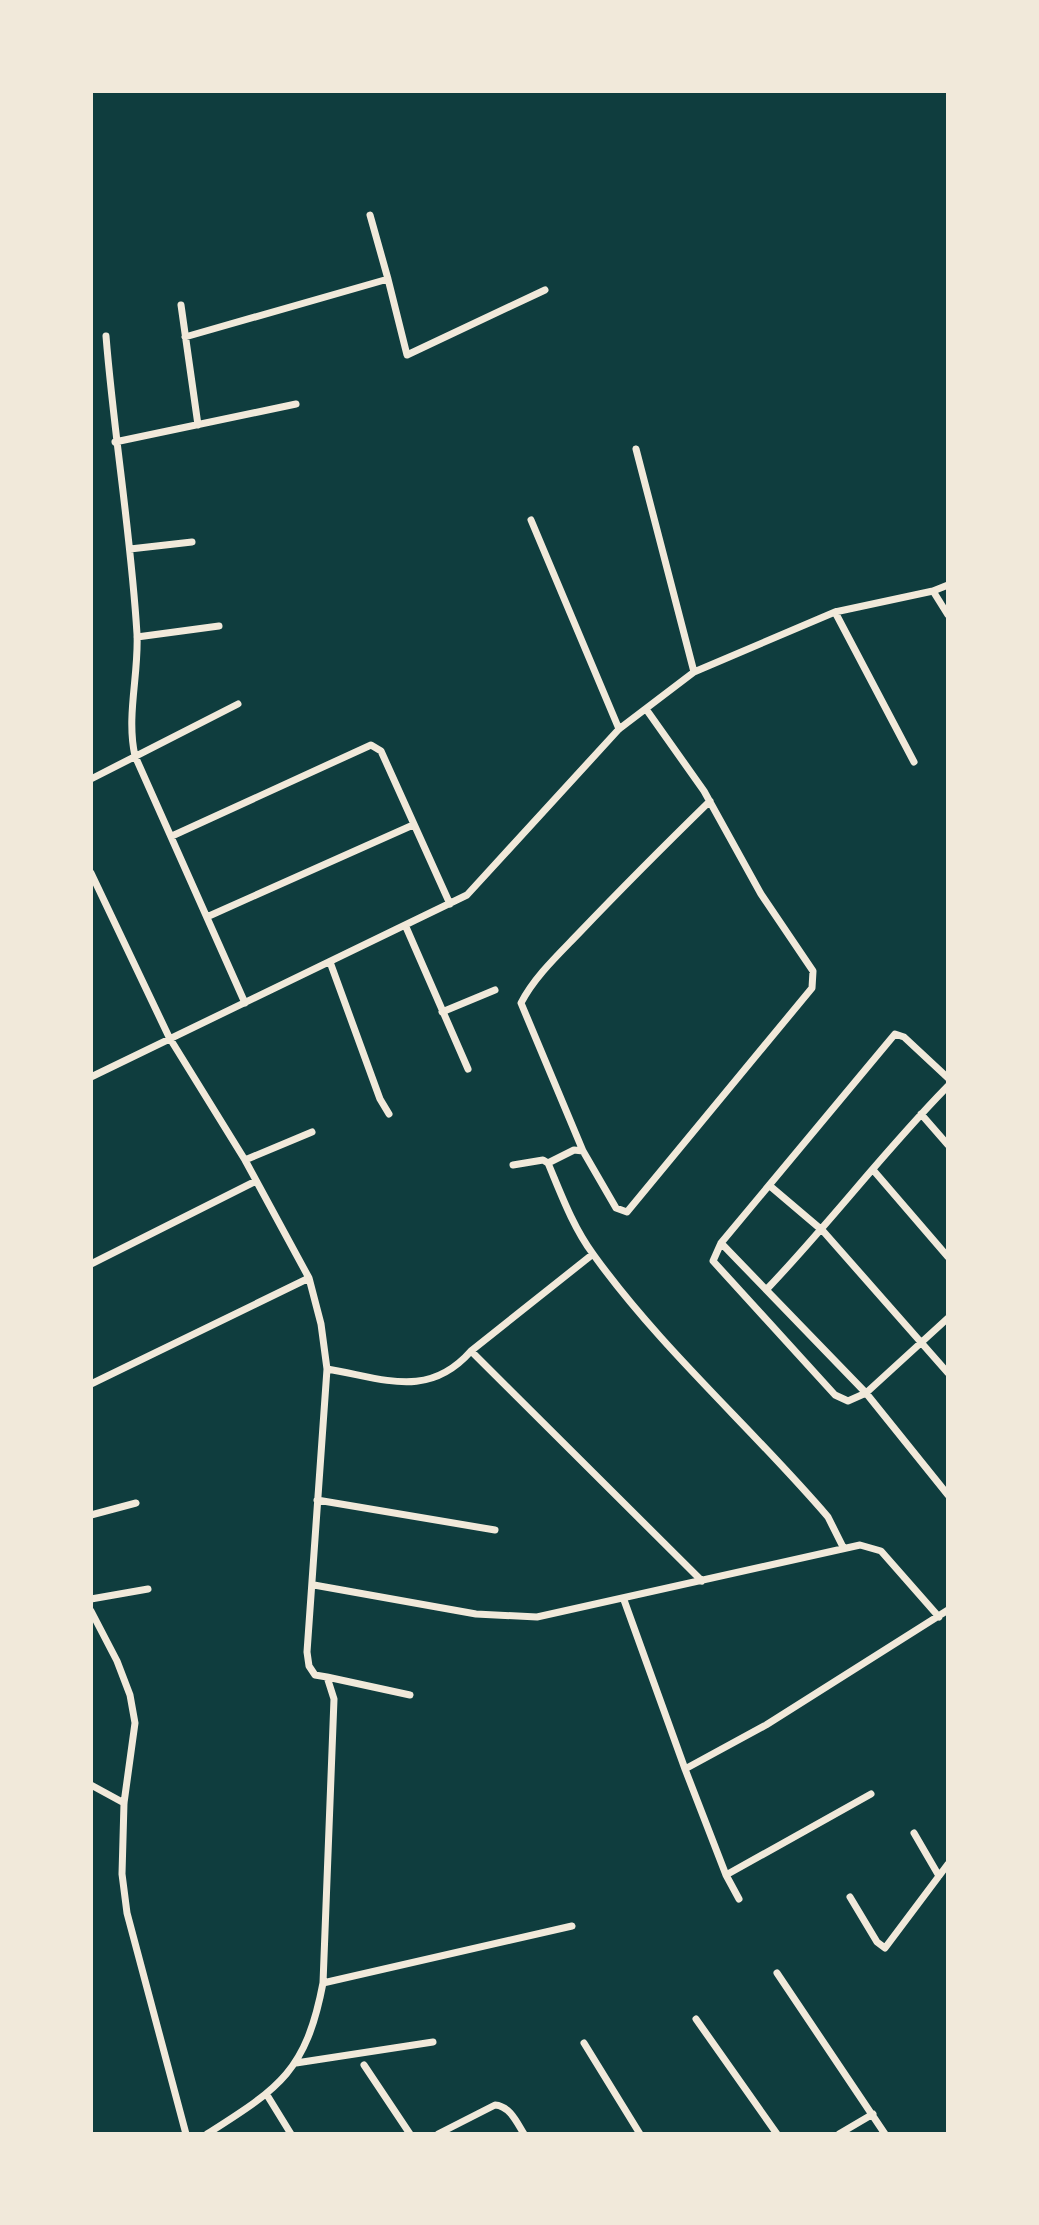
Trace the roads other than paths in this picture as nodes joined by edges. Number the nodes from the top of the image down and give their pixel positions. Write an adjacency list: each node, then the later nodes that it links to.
1 (370, 215): 2 (street)
2 (388, 279): 3 (street); 6 (street)
3 (545, 290)
4 (181, 305): 6 (street)
5 (106, 336): 9 (street)
6 (186, 337): 8 (street)
7 (296, 404): 8 (street)
8 (198, 425): 9 (street)
9 (115, 442): 13 (street)
10 (636, 449): 20 (street)
11 (531, 520): 23 (street)
12 (192, 541): 13 (street)
13 (130, 549): 19 (street)
14 (948, 585): 15 (street)
15 (933, 592): 16 (street); 17 (street)
16 (835, 612): 20 (street); 25 (street)
17 (948, 615)
18 (219, 626): 19 (street)
19 (137, 637): 24 (street)
20 (694, 672): 22 (street)
21 (238, 704): 24 (street)
22 (646, 709): 23 (street); 27 (street)
23 (619, 729): 31 (street)
24 (135, 756): 26 (street); 29 (street)
25 (914, 762)
26 (91, 779)
27 (710, 801): 47 (street); 47 (street)
28 (413, 825): 29 (street); 31 (street); 32 (street)
29 (172, 836): 32 (street)
30 (91, 873): 38 (street)
31 (450, 904): 33 (street)
32 (209, 916): 36 (street)
33 (406, 927): 34 (street); 37 (street)
34 (330, 962): 36 (street); 43 (street)
35 (495, 990): 37 (street)
36 (245, 1003): 38 (street)
37 (442, 1012): 39 (street)
38 (169, 1037): 40 (street); 48 (street)
39 (468, 1069)
40 (91, 1077)
41 (948, 1078): 53 (street)
42 (948, 1086): 44 (street)
43 (390, 1114)
44 (921, 1114): 46 (street); 51 (street)
45 (312, 1132): 48 (street)
46 (948, 1145)
47 (583, 1151): 49 (street)
48 (244, 1160): 52 (street)
49 (548, 1163): 50 (street); 56 (street)
50 (513, 1165)
51 (874, 1171): 54 (street); 57 (street)
52 (256, 1181): 58 (street); 59 (street)
53 (770, 1186): 54 (street); 55 (street)
54 (823, 1231): 60 (street); 62 (street)
55 (721, 1242): 60 (street); 67 (street)
56 (593, 1254): 63 (street); 73 (street)
57 (948, 1257)
58 (91, 1264)
59 (309, 1278): 64 (street); 66 (street)
60 (767, 1289): 67 (street)
61 (948, 1318): 62 (street)
62 (923, 1342): 65 (street); 67 (street)
63 (471, 1351): 64 (street); 74 (street)
64 (327, 1369): 69 (street)
65 (948, 1373)
66 (91, 1384)
67 (866, 1393): 68 (street)
68 (948, 1495)
69 (317, 1500): 72 (street); 75 (street)
70 (136, 1503): 71 (street)
71 (91, 1515)
72 (495, 1530)
73 (843, 1547): 74 (street); 81 (street)
74 (702, 1581): 78 (street)
75 (314, 1584): 78 (street); 82 (street)
76 (148, 1588): 77 (street)
77 (91, 1599)
78 (624, 1600): 84 (street)
79 (948, 1610): 81 (street)
80 (91, 1611): 87 (street)
81 (939, 1617): 84 (street)
82 (327, 1677): 83 (street); 96 (street)
83 (410, 1695)
84 (685, 1769): 90 (street)
85 (91, 1785): 87 (street)
86 (871, 1794): 90 (street)
87 (124, 1804): 104 (street)
88 (914, 1833): 91 (street)
89 (948, 1864): 91 (street)
90 (726, 1875): 93 (street)
91 (940, 1876): 92 (street)
92 (850, 1896)
93 (739, 1899)
94 (572, 1926): 96 (street)
95 (777, 1973): 103 (street)
96 (323, 1983): 100 (street)
97 (696, 2019): 111 (street)
98 (433, 2042): 100 (street)
99 (584, 2043): 110 (street)
100 (296, 2063): 102 (street)
101 (364, 2065): 107 (street)
102 (267, 2095): 105 (street); 106 (street)
103 (873, 2114): 112 (street); 113 (street)
104 (186, 2134)
105 (207, 2134)
106 (291, 2134)
107 (410, 2134)
108 (438, 2134): 109 (street)
109 (524, 2134)
110 (640, 2134)
111 (777, 2134)
112 (839, 2134)
113 (885, 2134)

